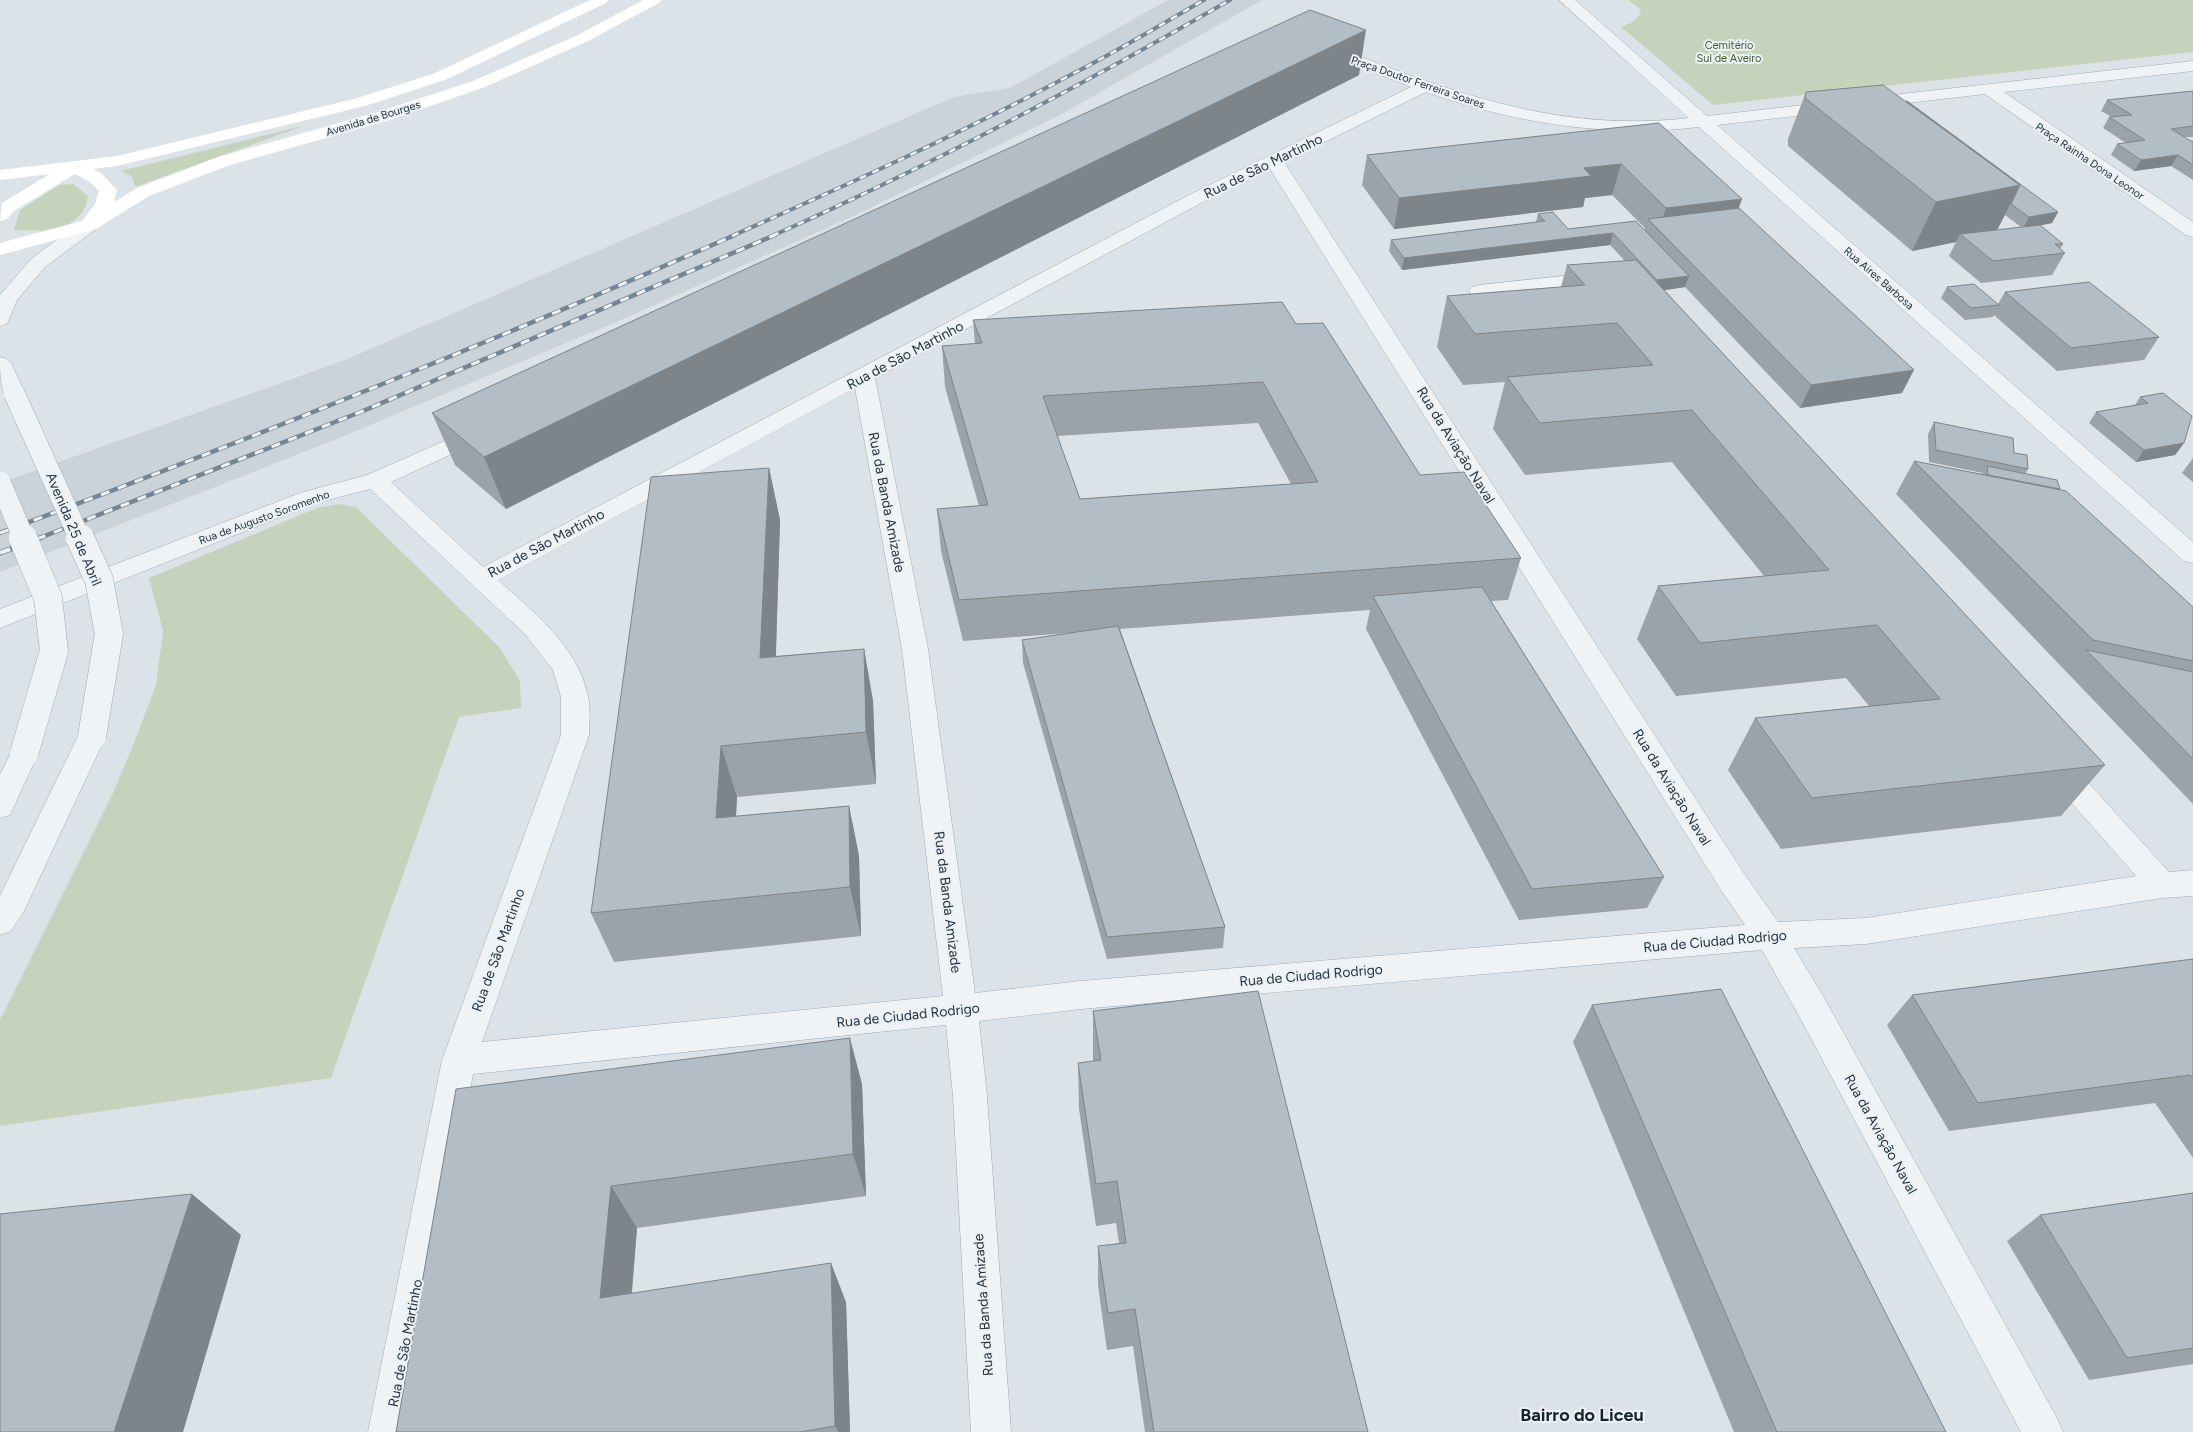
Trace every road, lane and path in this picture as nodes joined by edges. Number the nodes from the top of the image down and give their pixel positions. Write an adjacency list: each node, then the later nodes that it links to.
1 (601, 0): 10 (main road, Avenida de Bourges)
2 (654, 0): 13 (main road, Avenida de Bourges)
3 (1566, 0): 8 (street, Rua Aires Barbosa)
4 (1309, 46): 6 (street, Praça Doutor Ferreira Soares)
5 (2193, 66): 7 (street)
6 (1425, 86): 8 (street, Praça Doutor Ferreira Soares); 9 (street, Rua de São Martinho)
7 (1988, 89): 8 (street); 14 (street, Praça Rainha Dona Leonor)
8 (1703, 121): 24 (street, Rua Aires Barbosa)
9 (1272, 160): 20 (street, Rua de São Martinho); 31 (street, Rua da Aviação Naval)
10 (75, 167): 11 (main road, Avenida de Bourges); 12 (main road); 13 (main road)
11 (0, 175)
12 (0, 216)
13 (89, 225): 15 (main road, Avenida de Bourges); 18 (street)
14 (2193, 231)
15 (0, 248)
16 (1624, 284): 17 (street)
17 (1479, 291)
18 (0, 320)
19 (0, 363): 30 (street, Avenida 25 de Abril, bridge)
20 (864, 377): 25 (street, Rua de São Martinho); 32 (street, Rua da Banda Amizade)
21 (501, 422): 22 (street, Rua de Augusto Soromenho)
22 (375, 480): 25 (street); 26 (street, Rua de Augusto Soromenho)
23 (0, 482): 28 (street, bridge)
24 (2193, 555)
25 (480, 579): 33 (street, Rua de São Martinho)
26 (0, 618)
27 (2043, 751): 29 (street, Rua de Ciudad Rodrigo)
28 (0, 807)
29 (2178, 884): 31 (street, Rua de Ciudad Rodrigo)
30 (0, 922)
31 (1770, 936): 32 (street, Rua de Ciudad Rodrigo); 36 (street, Rua da Aviação Naval)
32 (962, 1009): 33 (street, Rua de Ciudad Rodrigo); 35 (street, Rua da Banda Amizade)
33 (459, 1060): 34 (street, Rua de São Martinho)
34 (388, 1432)
35 (991, 1432)
36 (2043, 1432)

